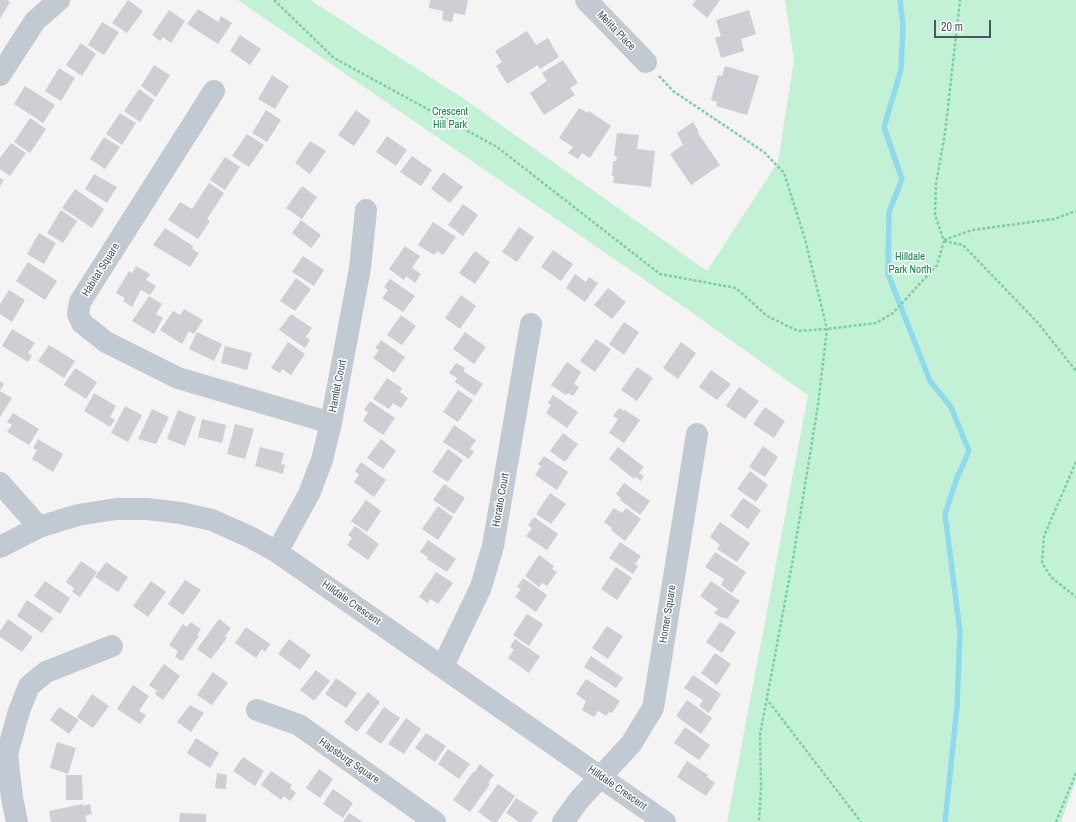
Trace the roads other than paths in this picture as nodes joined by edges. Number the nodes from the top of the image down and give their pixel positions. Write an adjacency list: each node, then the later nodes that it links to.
1 (59, 0): 4 (street)
2 (586, 0): 3 (street, Melita Place)
3 (646, 62)
4 (0, 75)
5 (214, 91): 8 (street, Habitat Square)
6 (366, 210): 8 (street, Hamlet Court)
7 (531, 324): 15 (street, Horatio Court)
8 (331, 423): 13 (street, Hamlet Court)
9 (697, 434): 17 (street, Homer Square)
10 (0, 483): 11 (street)
11 (39, 527): 12 (street, Hilldale Crescent); 13 (street, Hilldale Crescent)
12 (0, 547)
13 (277, 552): 15 (street, Hilldale Crescent)
14 (112, 646): 18 (street)
15 (443, 666): 17 (street, Hilldale Crescent)
16 (257, 710): 19 (street, Hapsburg Square)
17 (600, 777): 20 (street, Homer Square); 21 (street, Hilldale Crescent)
18 (17, 822)
19 (435, 822)
20 (564, 822)
21 (665, 822)

